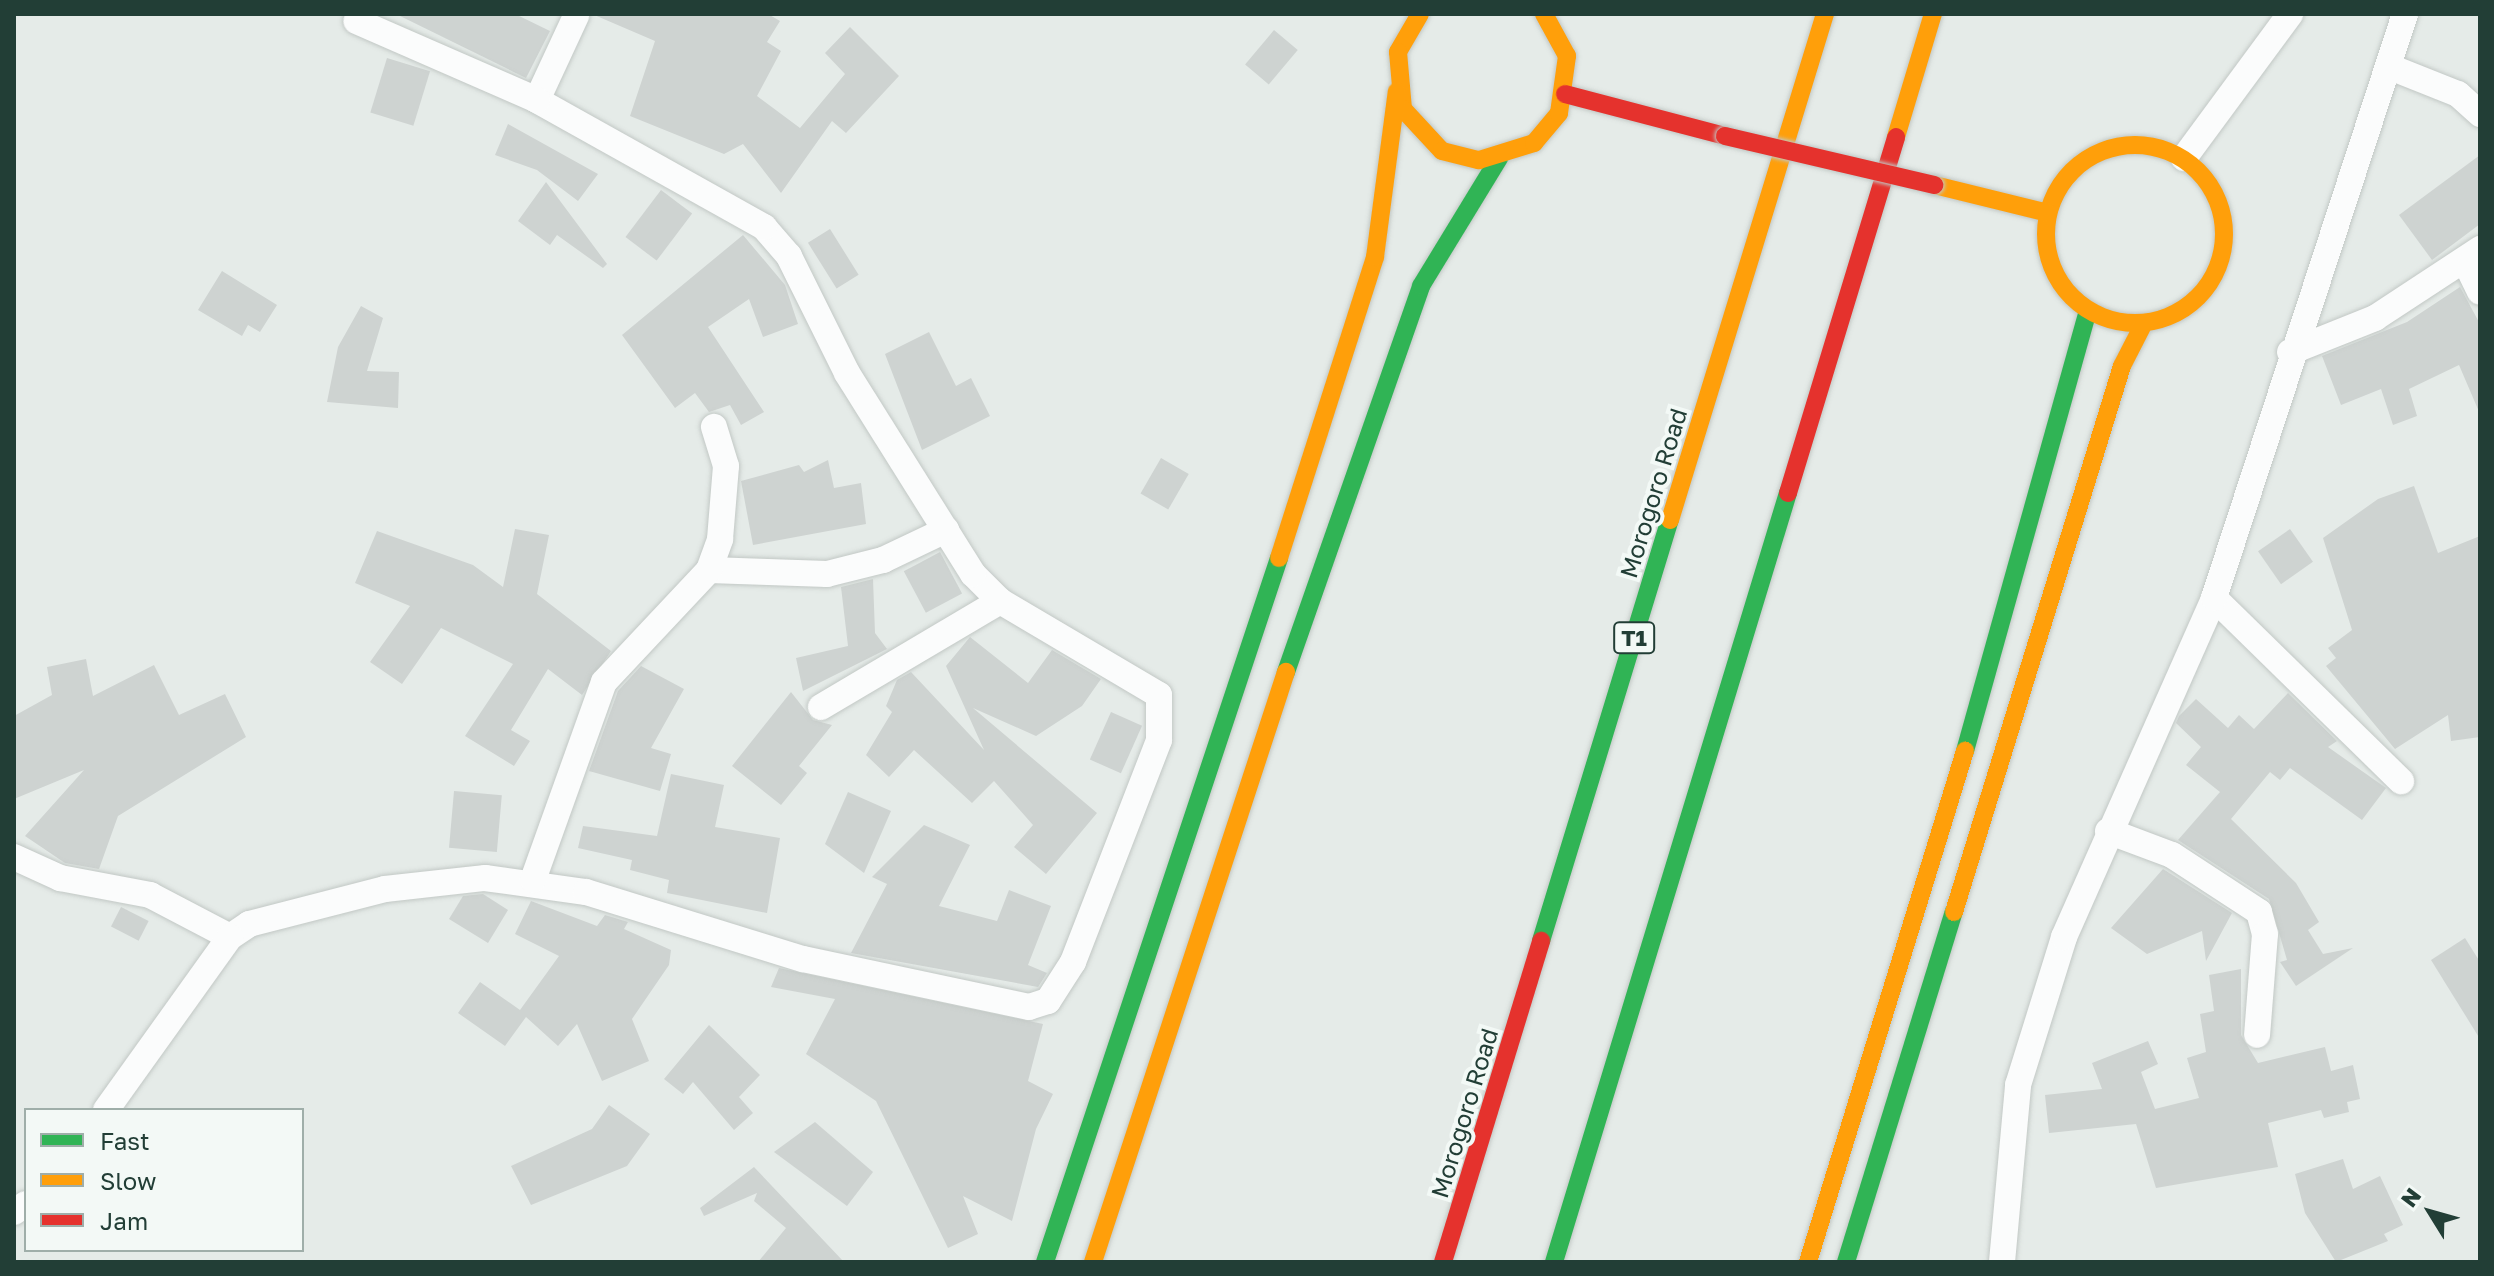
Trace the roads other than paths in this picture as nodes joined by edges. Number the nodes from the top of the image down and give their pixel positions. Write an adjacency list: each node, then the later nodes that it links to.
1 (1420, 14): 10 (main road)
2 (1544, 14): 11 (main road)
3 (1825, 14): 37 (main road, Morogoro Road / T1)
4 (1933, 14): 38 (main road)
5 (2290, 14): 15 (street)
6 (2405, 14): 9 (street)
7 (576, 16): 12 (street)
8 (356, 21): 12 (street)
9 (2390, 67): 13 (street); 21 (street)
10 (1397, 91): 14 (main road); 35 (main road)
11 (1565, 94): 14 (main road); 16 (main road, bridge)
12 (537, 100): 23 (street)
13 (2480, 114)
14 (1499, 158): 36 (main road)
15 (2184, 158): 16 (main road); 20 (main road)
16 (2048, 213): 19 (main road)
17 (2472, 255): 18 (street); 21 (street)
18 (2480, 292)
19 (2088, 311): 20 (main road); 39 (main road)
20 (2144, 323): 40 (main road)
21 (2290, 352): 25 (street)
22 (714, 427): 24 (street)
23 (946, 530): 24 (street); 26 (street)
24 (709, 570): 31 (street)
25 (2214, 598): 28 (street); 29 (street)
26 (1000, 601): 27 (street); 31 (street)
27 (821, 707)
28 (2401, 781)
29 (2108, 831): 33 (street); 41 (street)
30 (14, 857): 32 (street)
31 (533, 880): 32 (street)
32 (230, 937): 34 (street)
33 (2257, 1035)
34 (107, 1108)
35 (1045, 1262)
36 (1093, 1262)
37 (1443, 1262)
38 (1554, 1262)
39 (1808, 1262)
40 (1846, 1262)
41 (2002, 1262)

